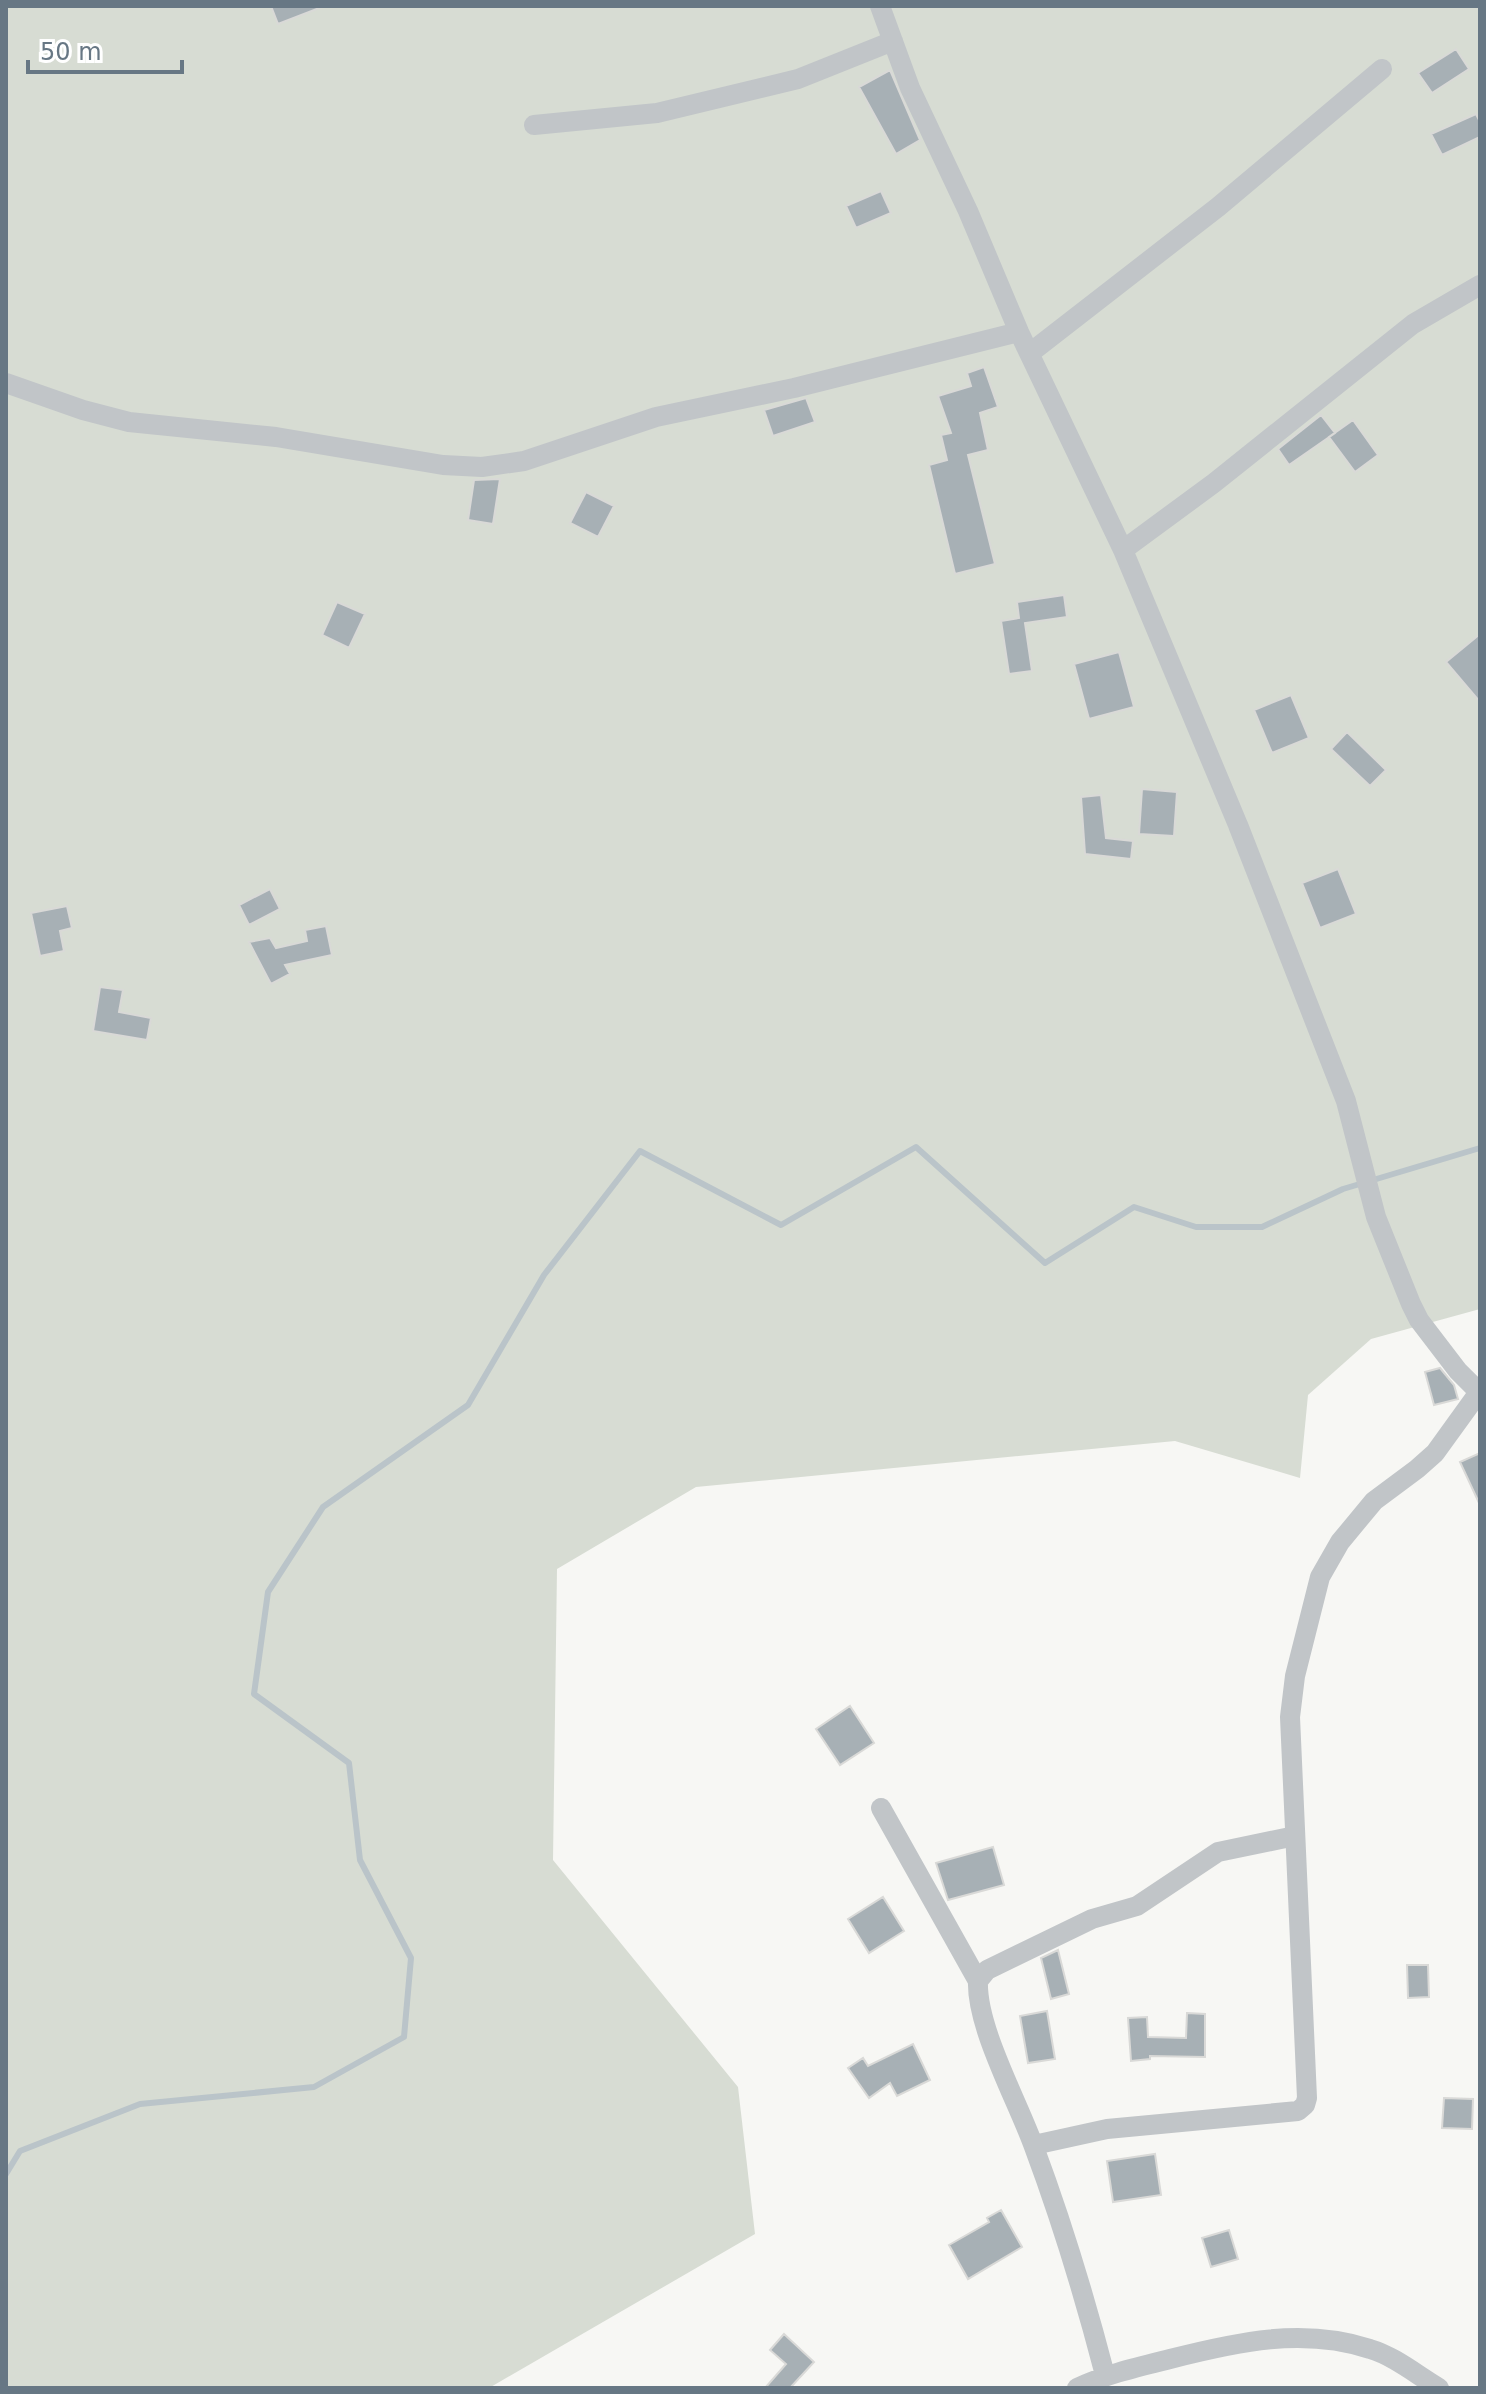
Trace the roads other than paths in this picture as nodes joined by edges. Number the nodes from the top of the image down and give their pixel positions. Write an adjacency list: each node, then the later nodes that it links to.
1 (880, 6): 2 (street)
2 (893, 41): 4 (street); 6 (street)
3 (1382, 69): 7 (street)
4 (534, 125)
5 (1480, 285): 9 (street)
6 (1019, 332): 7 (street); 8 (street)
7 (1030, 353): 9 (street)
8 (6, 383)
9 (1123, 550): 10 (street)
10 (1480, 1393): 12 (street)
11 (881, 1808): 13 (street)
12 (1295, 1836): 13 (street); 14 (street)
13 (978, 1981): 14 (street)
14 (1034, 2145): 15 (street)
15 (1105, 2375): 16 (street); 17 (street)
16 (1077, 2388)
17 (1439, 2388)

